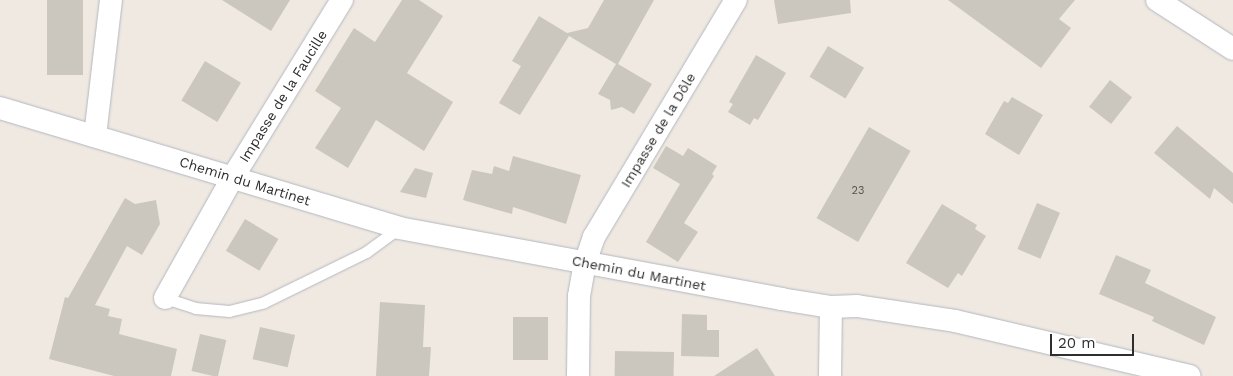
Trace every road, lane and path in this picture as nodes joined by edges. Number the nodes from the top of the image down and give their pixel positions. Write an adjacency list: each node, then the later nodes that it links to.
1 (111, 0): 7 (street)
2 (342, 0): 8 (street, Impasse de la Faucille)
3 (736, 0): 10 (street, Impasse de la Dôle)
4 (1158, 0): 5 (street)
5 (1233, 49)
6 (0, 108): 7 (street, Chemin du Martinet)
7 (94, 136): 8 (street, Chemin du Martinet)
8 (233, 177): 9 (street, Chemin du Martinet); 11 (street, Impasse de la Faucille)
9 (399, 228): 10 (street, Chemin du Martinet); 11 (lane)
10 (585, 263): 12 (street, Chemin du Martinet); 14 (street, Impasse de la Dôle)
11 (165, 298)
12 (831, 307): 13 (street, Chemin du Martinet); 15 (street)
13 (1184, 375)
14 (578, 376)
15 (830, 376)

